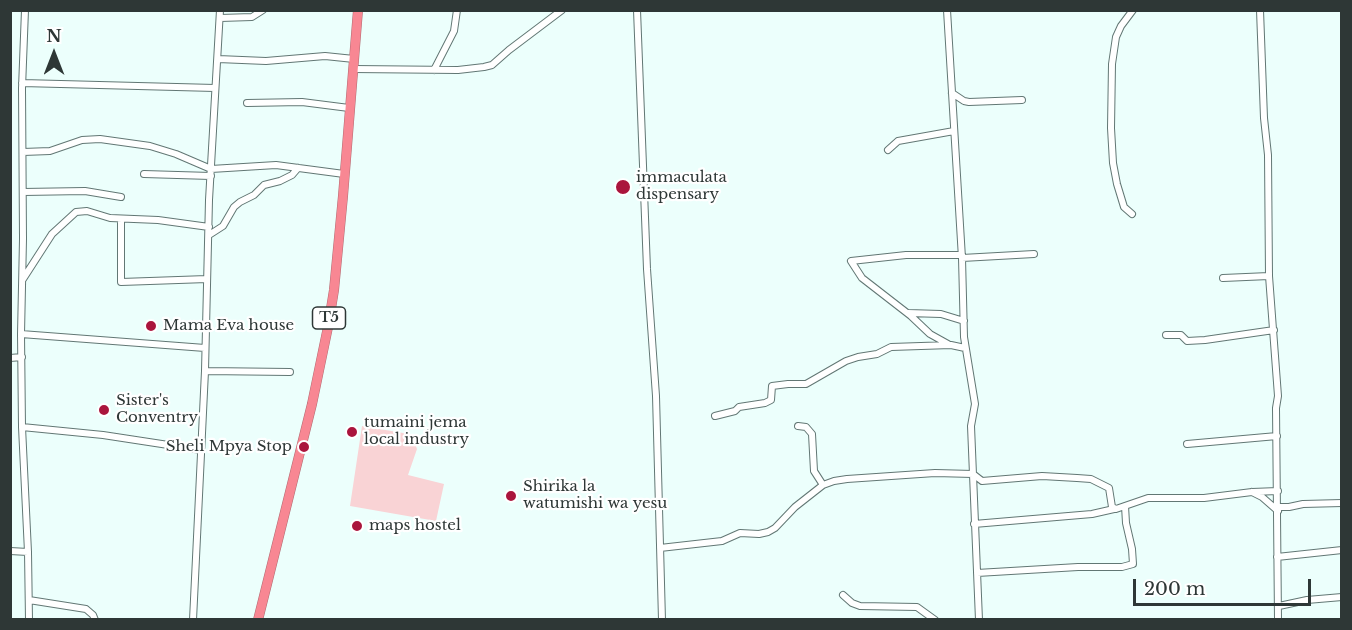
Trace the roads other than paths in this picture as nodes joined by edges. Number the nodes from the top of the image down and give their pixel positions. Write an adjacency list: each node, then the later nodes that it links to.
1 (25, 10): 14 (street)
2 (263, 10): 10 (street)
3 (358, 10): 12 (highway, T5)
4 (457, 10): 13 (street)
5 (562, 10): 13 (street)
6 (637, 10): 66 (street)
7 (947, 10): 16 (street)
8 (1133, 10): 29 (street)
9 (1260, 10): 35 (street)
10 (220, 14): 11 (street)
11 (218, 59): 12 (street); 15 (street)
12 (353, 64): 13 (street); 19 (highway, T5)
13 (434, 70)
14 (22, 83): 15 (street); 22 (street)
15 (215, 88): 24 (street)
16 (952, 93): 17 (street); 20 (street)
17 (1022, 100)
18 (247, 103): 19 (street)
19 (349, 108): 26 (highway, T5)
20 (954, 131): 21 (street); 34 (street)
21 (888, 150)
22 (23, 152): 24 (street); 27 (street)
23 (298, 168): 24 (street); 26 (street); 32 (street)
24 (211, 173): 25 (street); 31 (street)
25 (144, 174)
26 (344, 174): 79 (highway, T5)
27 (23, 192): 28 (street); 37 (street)
28 (121, 197)
29 (1132, 214)
30 (121, 219): 31 (street); 37 (street); 38 (street)
31 (209, 227): 32 (street)
32 (209, 235): 38 (street)
33 (1034, 254): 34 (street)
34 (962, 256): 39 (street); 40 (street)
35 (1269, 276): 36 (street); 41 (street)
36 (1222, 278)
37 (22, 279): 42 (street)
38 (207, 279): 45 (street)
39 (908, 313): 40 (street); 44 (street)
40 (964, 321): 46 (street)
41 (1274, 330): 43 (street); 54 (street)
42 (21, 334): 45 (street); 47 (street)
43 (1166, 335)
44 (948, 345): 46 (street); 51 (street)
45 (205, 348): 49 (street)
46 (965, 348): 57 (street)
47 (22, 357): 48 (street); 53 (street)
48 (10, 358)
49 (205, 371): 50 (street); 56 (street)
50 (290, 372)
51 (715, 416)
52 (798, 426): 58 (street)
53 (22, 427): 56 (street); 69 (street)
54 (1277, 436): 55 (street); 59 (street)
55 (1187, 444)
56 (201, 450): 78 (street)
57 (974, 474): 58 (street); 63 (street); 65 (street)
58 (823, 485): 66 (street)
59 (1278, 491): 60 (street); 64 (street)
60 (1252, 492): 62 (street); 64 (street)
61 (1341, 503): 64 (street)
62 (1125, 506): 63 (street); 71 (street)
63 (1114, 508): 65 (street)
64 (1277, 509): 70 (street)
65 (974, 524): 71 (street)
66 (660, 548): 80 (street)
67 (1341, 550): 70 (street)
68 (10, 551): 69 (street)
69 (28, 552): 74 (street)
70 (1277, 557): 75 (street)
71 (977, 573): 82 (street)
72 (843, 595): 81 (street)
73 (1341, 597): 75 (street)
74 (29, 600): 76 (street); 77 (street)
75 (1280, 606): 83 (street)
76 (29, 620)
77 (95, 620)
78 (193, 620)
79 (258, 620)
80 (662, 620)
81 (935, 620)
82 (979, 620)
83 (1278, 620)

